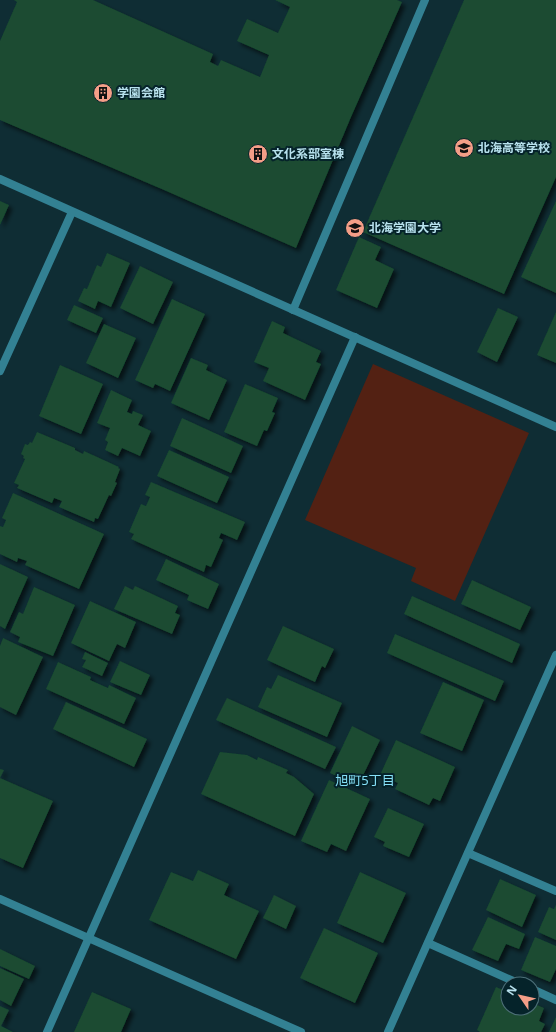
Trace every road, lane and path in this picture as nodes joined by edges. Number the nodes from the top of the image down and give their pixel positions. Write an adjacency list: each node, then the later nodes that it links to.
1 (425, 0): 4 (street)
2 (0, 179): 3 (street)
3 (72, 212): 4 (street); 6 (street)
4 (293, 310): 5 (street)
5 (354, 337): 7 (street); 12 (street)
6 (0, 371)
7 (556, 427)
8 (556, 655): 9 (street)
9 (468, 853): 10 (street); 13 (street)
10 (556, 892)
11 (0, 899): 12 (street)
12 (89, 938): 17 (street); 18 (street)
13 (428, 943): 14 (street); 19 (street)
14 (502, 976)
15 (540, 993): 16 (street)
16 (556, 1000)
17 (47, 1032)
18 (301, 1032)
19 (388, 1032)

